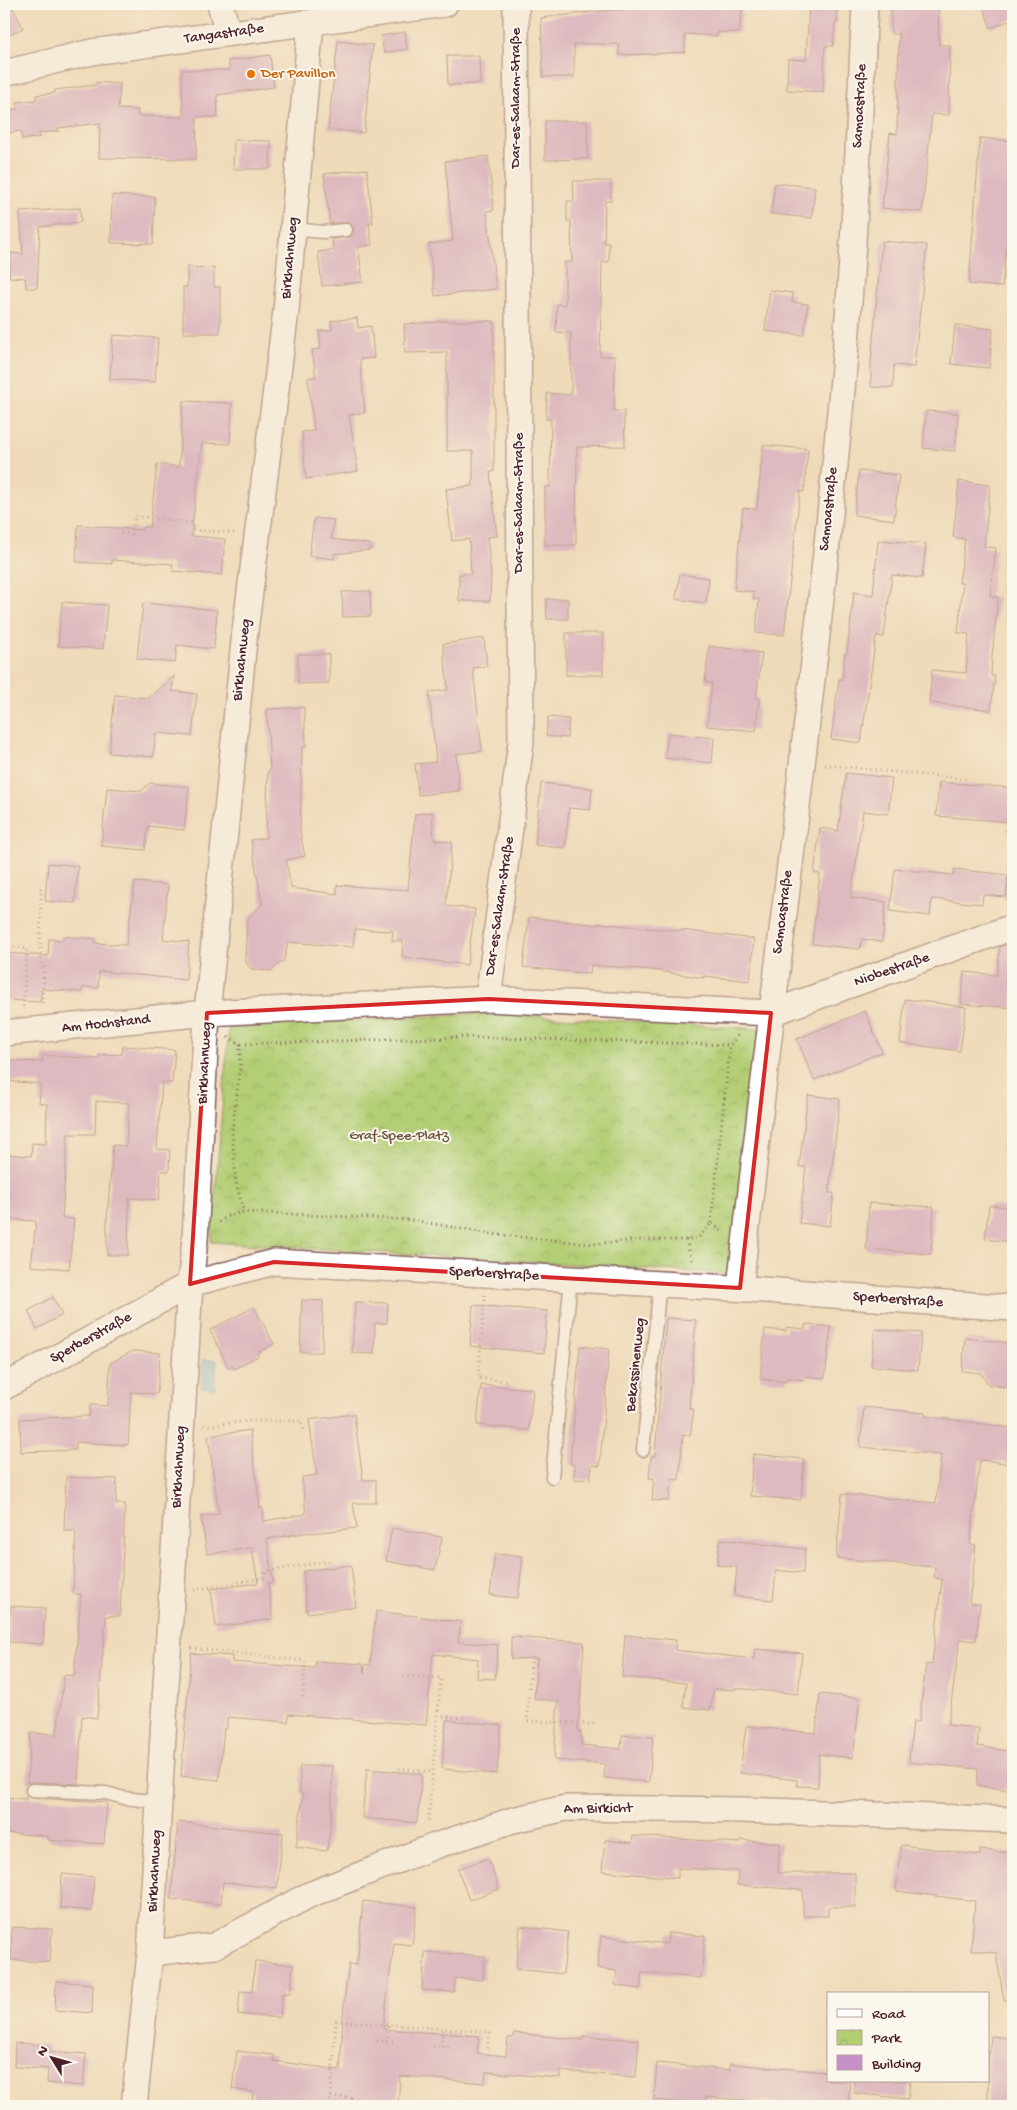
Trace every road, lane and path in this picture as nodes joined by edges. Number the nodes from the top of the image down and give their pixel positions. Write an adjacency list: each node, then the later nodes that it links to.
1 (220, 4): 6 (street)
2 (445, 4): 5 (street, Tangastraße)
3 (516, 4): 20 (street, Dar-es-Salaam-Straße)
4 (864, 4): 12 (street, Samoastraße)
5 (311, 22): 6 (street, Tangastraße); 8 (street, Birkhahnweg)
6 (228, 33): 7 (street, Tangastraße)
7 (4, 73)
8 (293, 229): 9 (lane); 11 (street, Birkhahnweg)
9 (346, 230)
10 (121, 533): 11 (path)
11 (257, 535): 21 (street, Birkhahnweg)
12 (800, 763): 14 (path); 22 (street, Samoastraße)
13 (1013, 778): 15 (path)
14 (966, 779)
15 (1006, 830): 16 (path); 18 (path)
16 (1013, 831)
17 (41, 888): 23 (path)
18 (1010, 929): 22 (street, Niobestraße)
19 (4, 945): 23 (path)
20 (488, 999): 21 (street); 22 (street)
21 (207, 1013): 23 (street, Am Hochstand); 24 (path); 28 (street, Birkhahnweg)
22 (767, 1013): 25 (path); 29 (street)
23 (22, 1032)
24 (240, 1044): 25 (path); 26 (path)
25 (730, 1045): 27 (path)
26 (244, 1212): 27 (path); 28 (path)
27 (711, 1223): 29 (path)
28 (195, 1240): 33 (street, Birkhahnweg)
29 (744, 1250): 34 (street)
30 (487, 1274): 31 (street, Sperberstraße); 33 (street, Sperberstraße); 36 (path)
31 (571, 1278): 32 (street, Sperberstraße); 41 (lane)
32 (660, 1283): 34 (street, Sperberstraße); 40 (lane, Bekassinenweg)
33 (190, 1284): 37 (street, Sperberstraße); 38 (street, Birkhahnweg)
34 (740, 1288): 35 (street, Sperberstraße)
35 (1013, 1308)
36 (507, 1381)
37 (4, 1387)
38 (182, 1428): 39 (path); 43 (street, Birkhahnweg)
39 (304, 1432)
40 (643, 1450)
41 (552, 1477)
42 (329, 1561): 43 (path)
43 (172, 1594): 44 (street, Birkhahnweg)
44 (168, 1645): 47 (path); 54 (street, Birkhahnweg)
45 (531, 1662): 50 (path)
46 (403, 1676): 48 (path)
47 (304, 1701)
48 (438, 1716): 49 (path); 52 (path)
49 (466, 1718)
50 (594, 1724)
51 (398, 1768): 52 (path)
52 (433, 1772): 56 (path)
53 (32, 1790): 54 (lane)
54 (159, 1802): 57 (street, Birkhahnweg)
55 (1013, 1820): 56 (street, Am Birkicht)
56 (426, 1849): 57 (street, Am Birkicht)
57 (150, 1953): 69 (street, Birkhahnweg)
58 (388, 2024): 59 (path); 61 (path); 67 (path)
59 (443, 2029): 64 (path); 66 (path)
60 (377, 2041): 61 (path)
61 (387, 2042): 62 (path)
62 (397, 2042)
63 (433, 2046): 64 (path)
64 (441, 2046): 65 (path)
65 (452, 2047)
66 (487, 2049)
67 (331, 2097): 68 (path); 70 (path)
68 (388, 2102)
69 (134, 2106)
70 (330, 2106)

